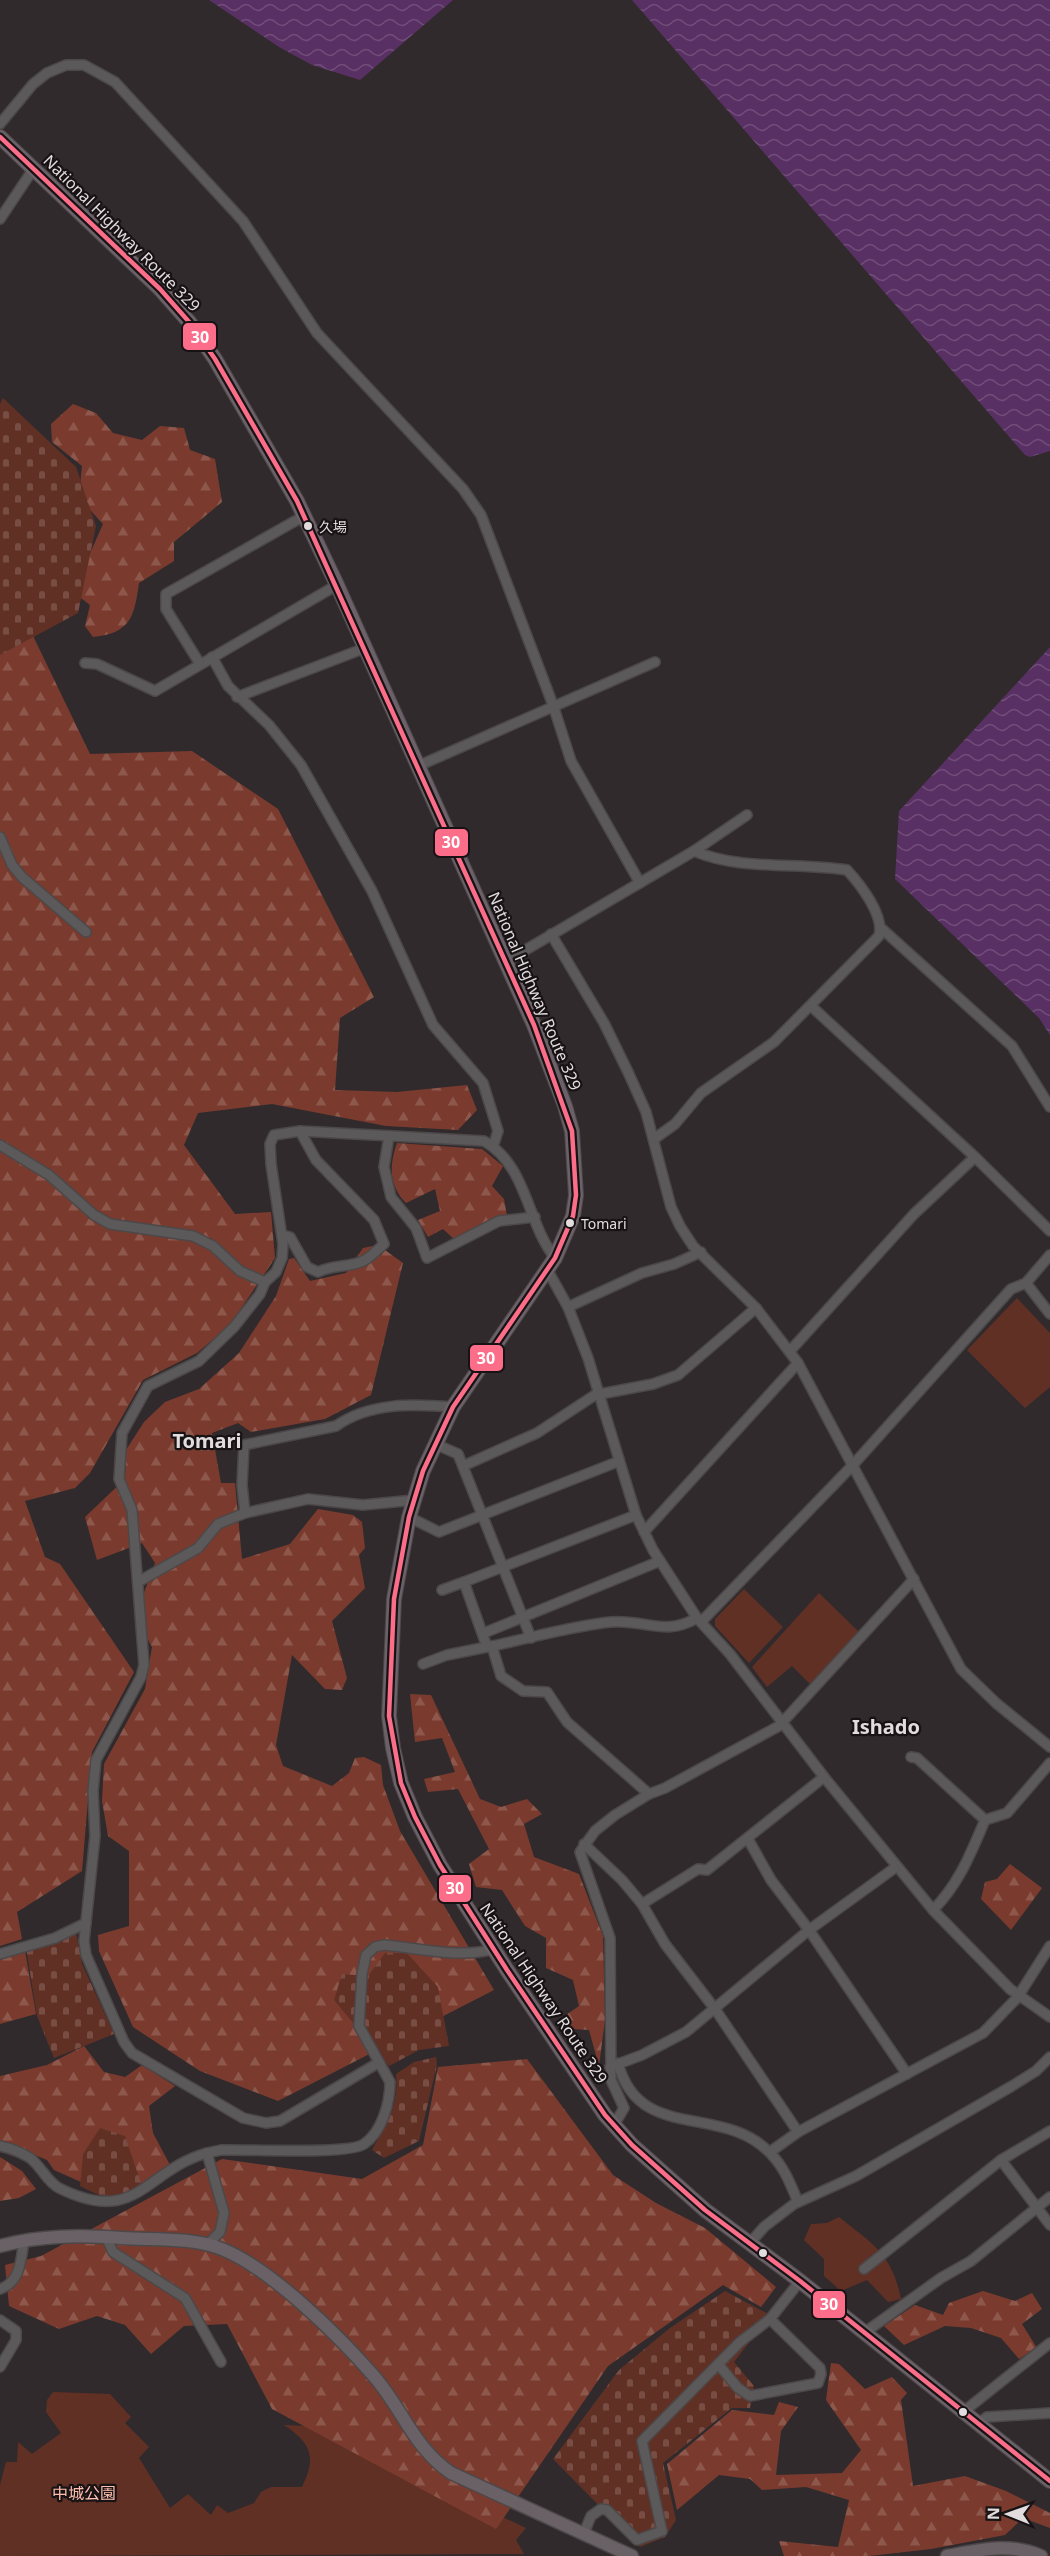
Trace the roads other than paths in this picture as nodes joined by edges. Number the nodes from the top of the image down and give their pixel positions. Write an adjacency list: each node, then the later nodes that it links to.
1 (0, 124): 13 (street)
2 (0, 138): 3 (highway, National Highway Route 329)
3 (34, 168): 4 (street); 5 (highway, National Highway Route 329)
4 (0, 219)
5 (304, 516): 6 (highway, National Highway Route 329); 11 (street)
6 (337, 585): 7 (highway, National Highway Route 329); 8 (street)
7 (365, 648): 12 (street); 14 (highway, National Highway Route 329)
8 (212, 657): 11 (street); 12 (street)
9 (655, 662): 13 (street)
10 (85, 663): 11 (street)
11 (200, 664)
12 (237, 697): 29 (street)
13 (553, 705): 14 (street); 18 (street)
14 (418, 765): 22 (highway, National Highway Route 329)
15 (747, 815): 17 (street)
16 (0, 837): 20 (street)
17 (694, 851): 18 (street); 19 (street)
18 (640, 884): 21 (street)
19 (881, 928): 23 (street); 24 (street)
20 (86, 932)
21 (551, 934): 22 (street); 27 (street)
22 (505, 962): 36 (highway, National Highway Route 329)
23 (811, 1006): 27 (street); 30 (street)
24 (1050, 1107)
25 (300, 1131): 26 (street); 33 (street); 33 (street)
26 (389, 1136): 29 (street); 31 (street)
27 (654, 1139): 34 (street)
28 (0, 1144): 38 (street)
29 (493, 1147): 31 (street)
30 (975, 1157): 32 (street); 43 (street)
31 (536, 1217): 36 (street)
32 (1050, 1232)
33 (282, 1235): 38 (street)
34 (701, 1252): 40 (street); 41 (street)
35 (1050, 1255): 39 (street)
36 (555, 1258): 37 (highway, National Highway Route 329)
37 (548, 1270): 40 (street); 46 (highway, National Highway Route 329)
38 (265, 1282): 60 (street)
39 (1026, 1283): 42 (street); 50 (street)
40 (568, 1307): 45 (street)
41 (756, 1308): 43 (street); 45 (street)
42 (1050, 1314)
43 (790, 1351): 44 (street)
44 (798, 1363): 50 (street); 56 (street)
45 (599, 1395): 48 (street); 49 (street)
46 (453, 1407): 47 (highway, National Highway Route 329); 52 (street)
47 (435, 1444): 49 (street); 51 (highway, National Highway Route 329)
48 (617, 1462): 53 (street); 54 (street)
49 (463, 1466): 53 (street)
50 (852, 1466): 59 (street); 64 (street)
51 (414, 1500): 52 (street); 55 (highway, National Highway Route 329)
52 (245, 1513): 60 (street)
53 (483, 1514): 55 (street); 58 (street)
54 (636, 1515): 56 (street); 58 (street)
55 (409, 1517): 84 (highway, National Highway Route 329)
56 (644, 1532): 57 (street)
57 (660, 1561): 63 (street); 64 (street)
58 (503, 1566): 61 (street); 63 (street)
59 (914, 1579): 69 (street); 70 (street)
60 (138, 1582): 81 (street)
61 (464, 1582): 62 (street); 65 (street)
62 (442, 1590)
63 (523, 1617): 65 (street); 66 (street)
64 (699, 1619): 66 (street); 69 (street)
65 (484, 1634): 67 (street)
66 (531, 1638): 67 (street)
67 (489, 1646): 68 (street); 74 (street)
68 (423, 1664)
69 (782, 1724): 73 (street); 74 (street)
70 (1050, 1747)
71 (911, 1757): 75 (street)
72 (1050, 1763): 75 (street)
73 (824, 1777): 76 (street); 78 (street)
74 (649, 1794): 77 (street)
75 (985, 1820): 80 (street)
76 (748, 1839): 79 (street); 82 (street)
77 (584, 1844): 79 (street); 91 (street)
78 (896, 1867): 80 (street); 82 (street)
79 (642, 1904): 87 (street)
80 (933, 1910): 86 (street)
81 (86, 1923): 85 (street); 90 (street)
82 (809, 1930): 87 (street); 92 (street)
83 (1050, 1946): 86 (street)
84 (493, 1949): 90 (street); 93 (highway, National Highway Route 329)
85 (0, 1954)
86 (1019, 1995): 88 (street); 92 (street)
87 (715, 2009): 91 (street); 95 (street)
88 (1050, 2017)
89 (1050, 2057): 101 (street)
90 (378, 2063): 98 (street)
91 (614, 2065): 93 (street); 97 (street)
92 (907, 2074): 95 (street)
93 (614, 2125): 106 (highway, National Highway Route 329)
94 (1050, 2131): 99 (street)
95 (798, 2132): 97 (street)
96 (0, 2146): 98 (street)
97 (770, 2152): 101 (street)
98 (207, 2153): 107 (street)
99 (1001, 2160): 102 (street); 109 (street)
100 (1050, 2197): 102 (street)
101 (798, 2202): 106 (street)
102 (1036, 2208): 103 (street); 114 (street)
103 (1050, 2225)
104 (106, 2237): 105 (main road); 107 (main road); 116 (street)
105 (24, 2240): 108 (main road); 111 (street)
106 (750, 2243): 110 (highway, National Highway Route 329)
107 (207, 2245): 123 (main road)
108 (0, 2246)
109 (864, 2269)
110 (801, 2281): 112 (street); 114 (highway, National Highway Route 329)
111 (0, 2289)
112 (770, 2319): 117 (street); 117 (street)
113 (0, 2320): 118 (street)
114 (864, 2333): 119 (highway, National Highway Route 329)
115 (1050, 2343): 119 (street)
116 (221, 2362)
117 (718, 2364): 123 (street)
118 (0, 2367)
119 (963, 2412): 121 (highway, National Highway Route 329)
120 (1050, 2413): 121 (street)
121 (978, 2424): 122 (highway, National Highway Route 329)
122 (1050, 2481)
123 (584, 2533): 124 (main road)
124 (614, 2551): 125 (main road)
125 (632, 2556)
126 (947, 2556): 127 (main road)
127 (1041, 2556)

